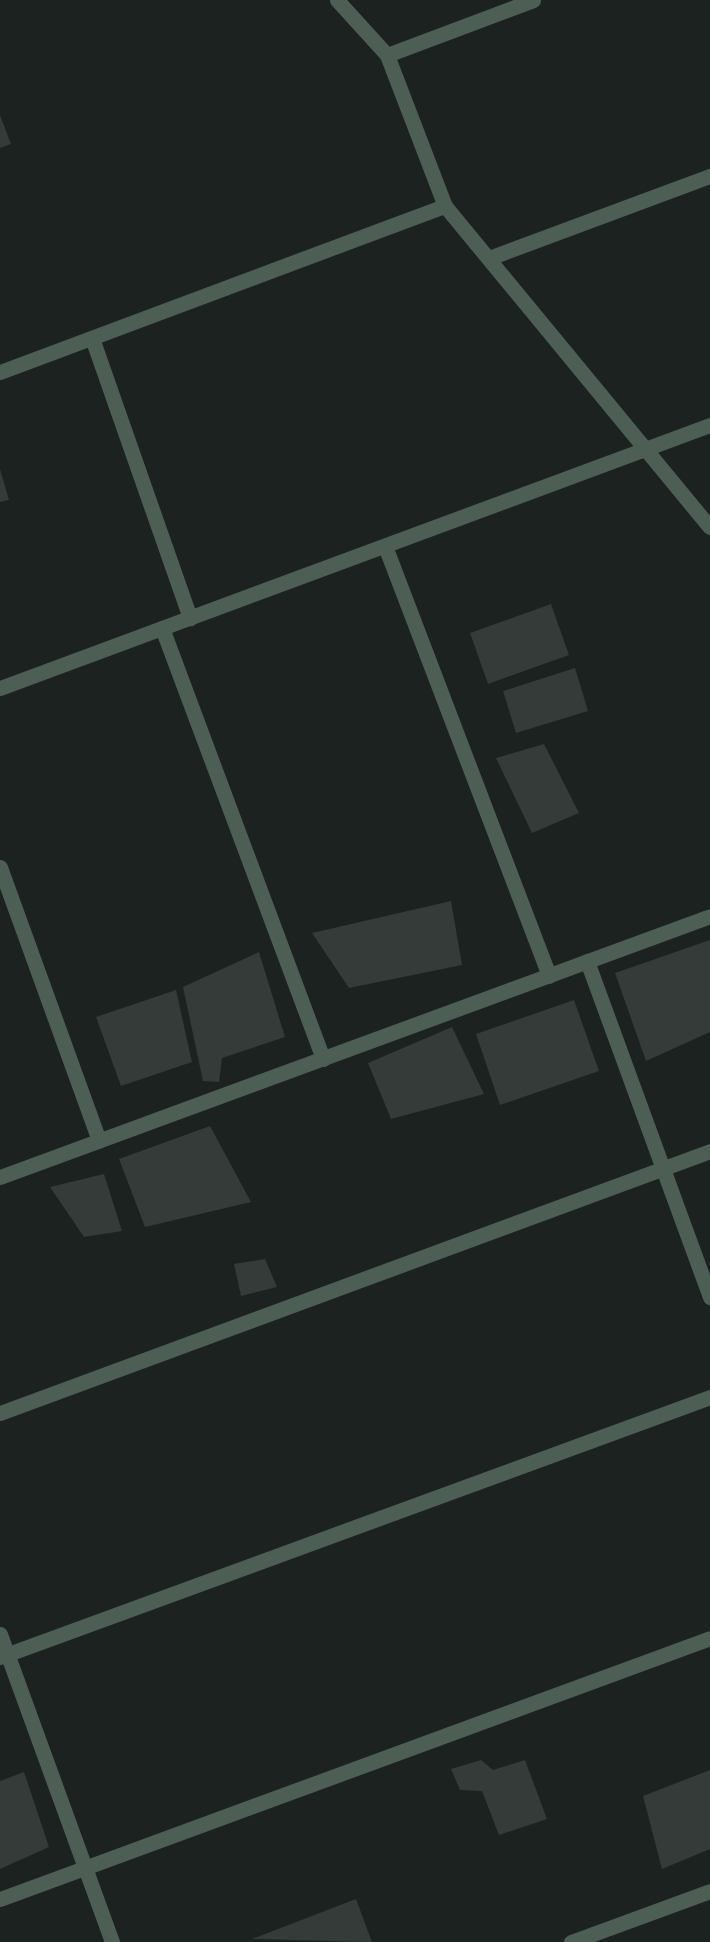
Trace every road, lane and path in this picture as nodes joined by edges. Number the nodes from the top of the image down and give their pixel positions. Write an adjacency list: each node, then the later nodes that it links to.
1 (337, 0): 3 (street)
2 (533, 0): 3 (street)
3 (387, 56): 5 (street)
4 (710, 176): 6 (street)
5 (445, 206): 6 (street); 7 (street)
6 (489, 258): 10 (street)
7 (92, 338): 8 (street); 13 (street)
8 (0, 372)
9 (710, 425): 10 (street)
10 (646, 449): 11 (street); 12 (street)
11 (710, 527)
12 (386, 546): 13 (street); 19 (street)
13 (190, 618): 14 (street)
14 (162, 628): 15 (street); 20 (street)
15 (0, 688)
16 (0, 867): 21 (street)
17 (710, 916): 18 (street)
18 (587, 961): 19 (street); 23 (street)
19 (549, 976): 20 (street)
20 (323, 1059): 21 (street)
21 (99, 1141): 24 (street)
22 (710, 1151): 23 (street)
23 (663, 1168): 25 (street); 27 (street)
24 (0, 1177)
25 (710, 1297)
26 (710, 1397): 30 (street)
27 (0, 1413)
28 (0, 1634): 30 (street)
29 (710, 1638): 31 (street)
30 (4, 1656): 31 (street)
31 (85, 1868): 33 (street); 34 (street)
32 (710, 1891): 35 (street)
33 (0, 1899)
34 (112, 1942)
35 (571, 1942)

